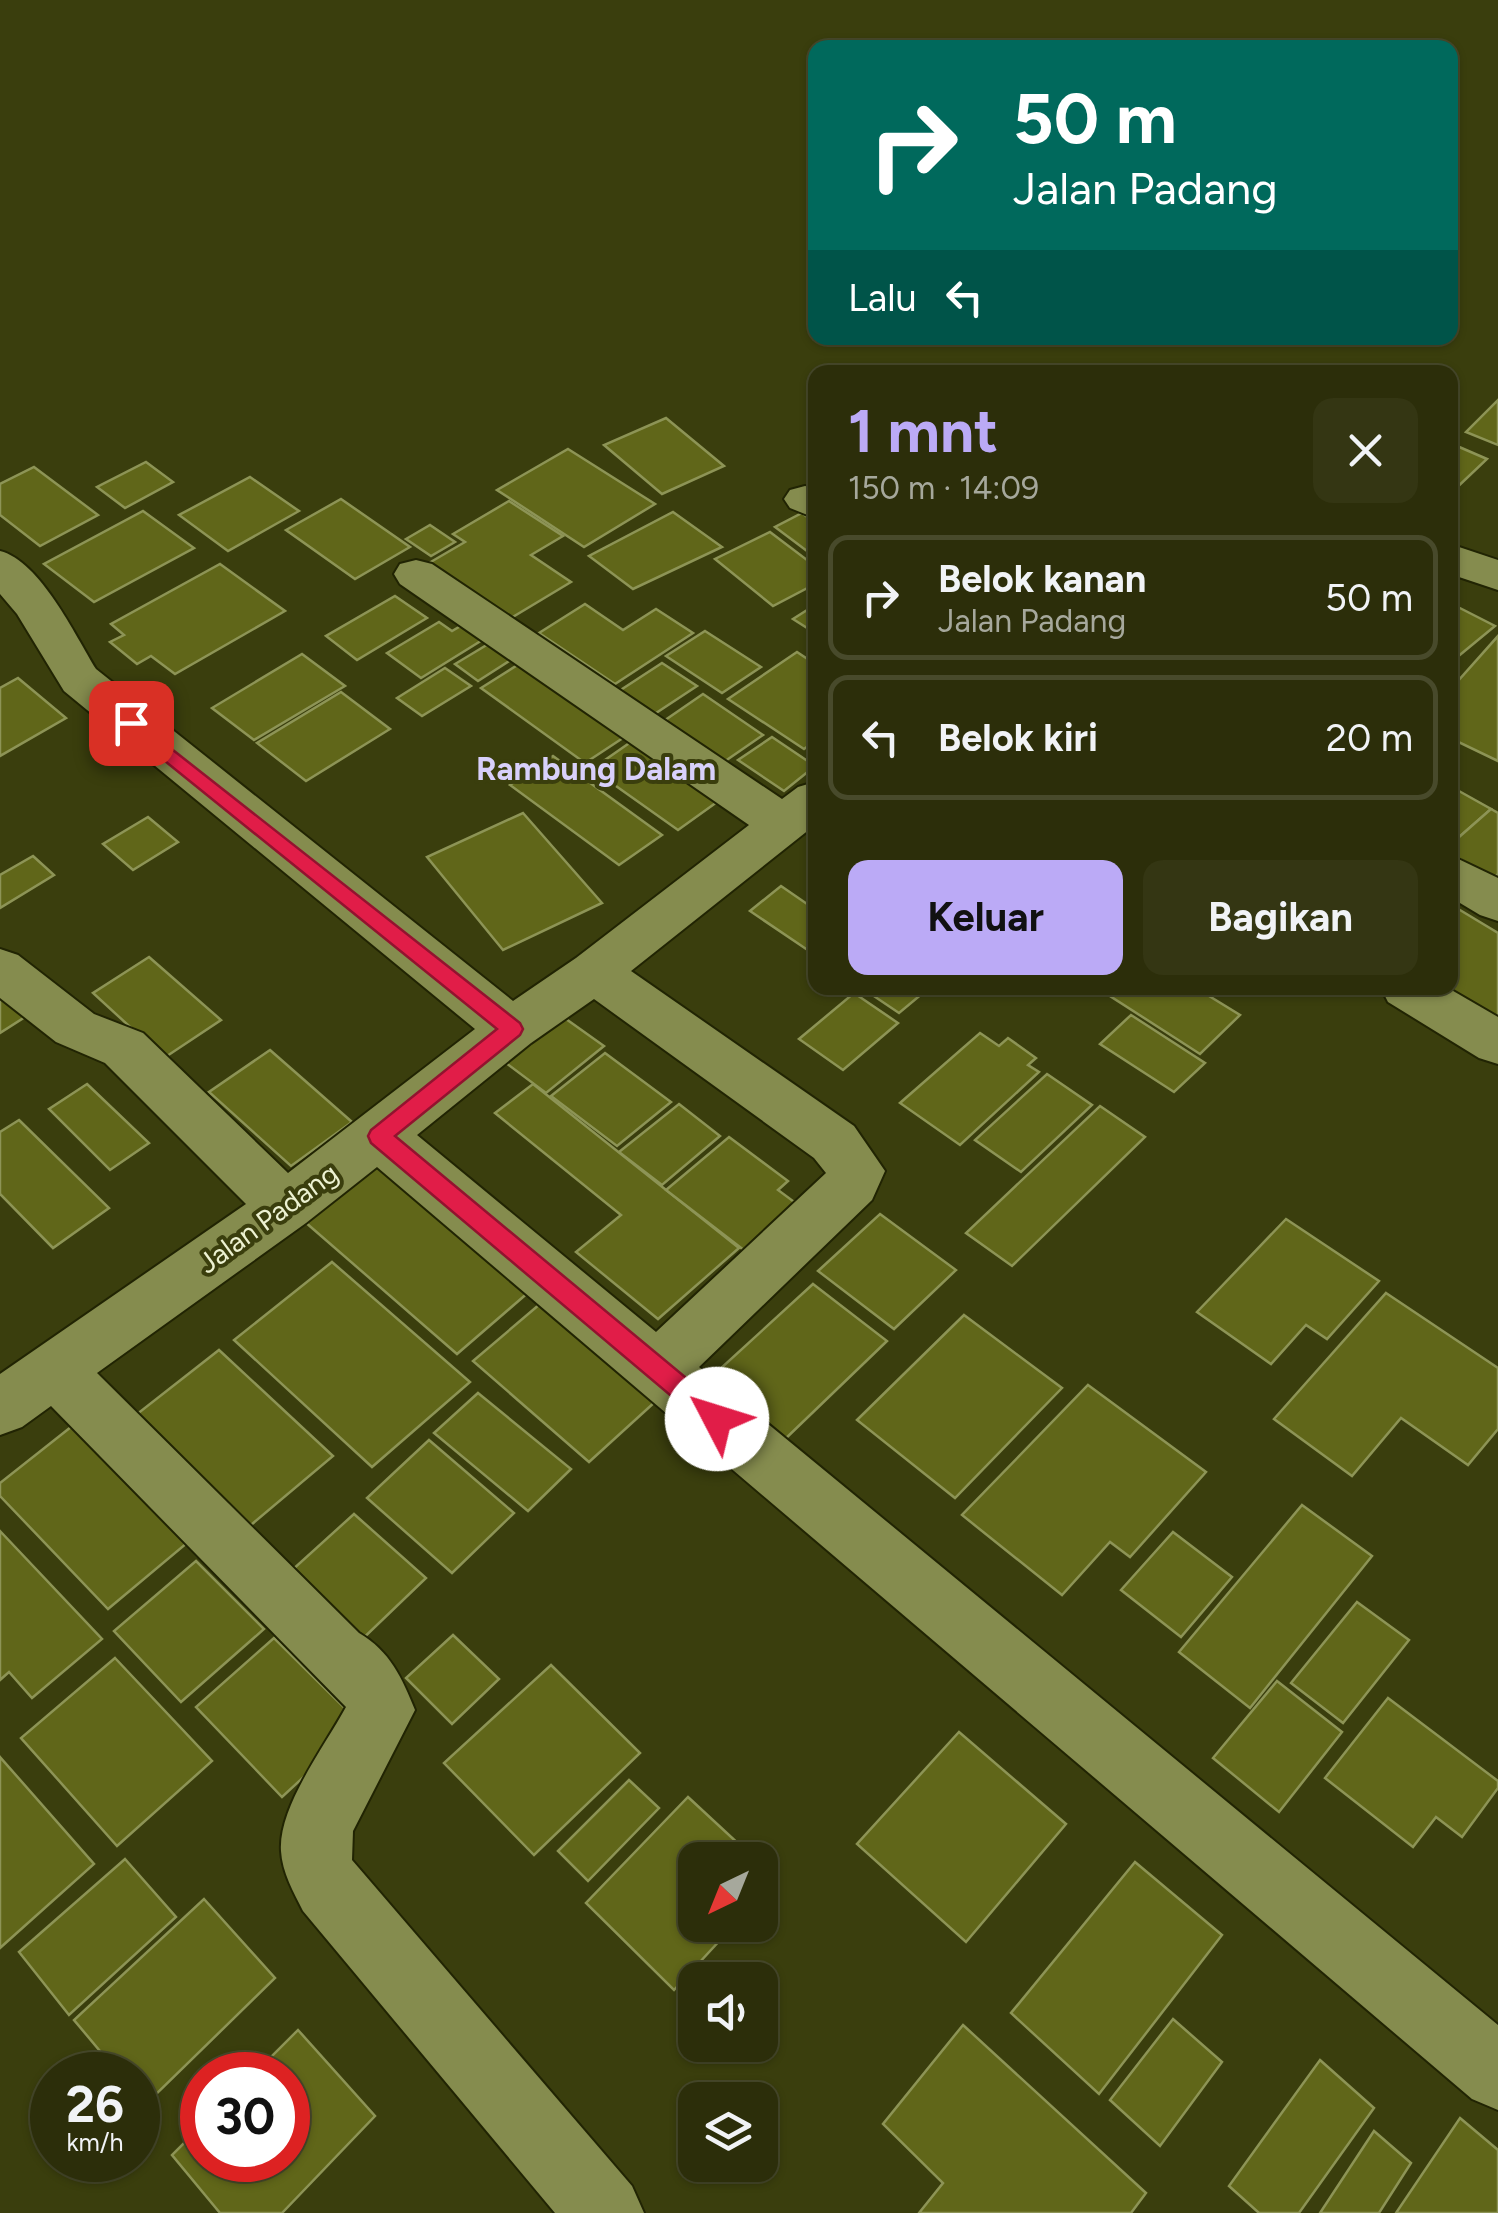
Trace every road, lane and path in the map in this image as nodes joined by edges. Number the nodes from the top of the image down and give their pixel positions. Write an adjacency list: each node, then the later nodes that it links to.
1 (1458, 561): 4 (street)
2 (0, 565): 11 (street)
3 (416, 574): 5 (street)
4 (1498, 576)
5 (800, 812): 9 (street, Jalan Padang)
6 (1458, 878): 7 (street)
7 (1498, 902)
8 (0, 970): 14 (street)
9 (594, 972): 11 (street, Jalan Padang); 16 (street)
10 (1418, 995): 12 (street)
11 (512, 1029): 13 (street, Jalan Padang)
12 (1498, 1044)
13 (380, 1136): 14 (street, Jalan Padang); 16 (street)
14 (286, 1207): 15 (street, Jalan Padang)
15 (54, 1369): 17 (street, Jalan Padang); 19 (street)
16 (657, 1369): 18 (street)
17 (0, 1408)
18 (1498, 2073)
19 (605, 2213)

